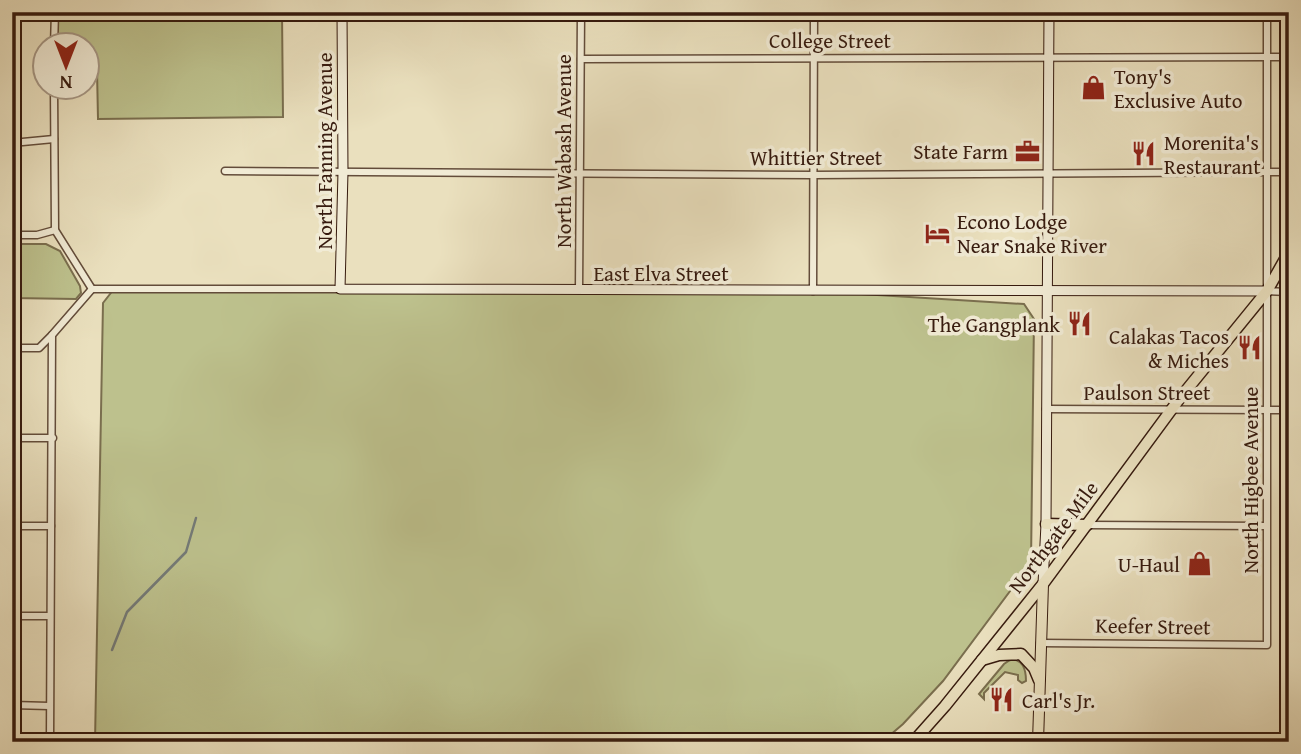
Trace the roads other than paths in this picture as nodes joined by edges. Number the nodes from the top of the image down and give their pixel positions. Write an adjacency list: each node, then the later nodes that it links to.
1 (55, 12): 7 (street)
2 (342, 12): 17 (street, North Fanning Avenue)
3 (581, 12): 12 (street, North Wabash Avenue)
4 (814, 12): 8 (street)
5 (1049, 12): 9 (street)
6 (1267, 12): 10 (street)
7 (54, 32)
8 (814, 57): 9 (street, College Street); 12 (street, College Street); 22 (street)
9 (1049, 57): 10 (street, College Street); 21 (street)
10 (1267, 57): 11 (street, College Street); 18 (street)
11 (1289, 57)
12 (581, 59): 20 (street, North Wabash Avenue)
13 (54, 102): 14 (street)
14 (54, 139): 15 (street); 23 (street)
15 (12, 143)
16 (225, 171): 17 (street, Whittier Street)
17 (343, 172): 20 (street, Whittier Street); 27 (street, North Fanning Avenue)
18 (1268, 172): 19 (street, Whittier Street); 21 (street, Whittier Street); 30 (street, North Higbee Avenue)
19 (1289, 172)
20 (580, 173): 22 (street, Whittier Street); 28 (street, North Wabash Avenue)
21 (1049, 174): 22 (street, Whittier Street); 31 (street)
22 (813, 176): 29 (street)
23 (55, 230): 24 (street); 26 (street)
24 (12, 235)
25 (1289, 252): 30 (highway)
26 (92, 289): 27 (street, East Elva Street); 33 (street)
27 (340, 289): 28 (street, East Elva Street)
28 (579, 290): 29 (street, East Elva Street)
29 (813, 291): 31 (street, East Elva Street)
30 (1267, 291): 31 (street, East Elva Street); 32 (street); 36 (highway, Northgate Mile); 37 (street, North Higbee Avenue)
31 (1047, 292): 35 (street)
32 (1289, 292)
33 (52, 335): 34 (street); 40 (street)
34 (12, 348)
35 (1046, 409): 36 (street, Paulson Street); 41 (street)
36 (1172, 410): 37 (street, Paulson Street); 42 (highway, Northgate Mile)
37 (1267, 410): 38 (street, Paulson Street); 45 (street, North Higbee Avenue)
38 (1289, 410)
39 (12, 438): 40 (street)
40 (52, 438): 44 (street)
41 (1046, 524): 42 (highway); 46 (street)
42 (1087, 525): 45 (street); 46 (highway, Northgate Mile)
43 (12, 526): 44 (street)
44 (51, 526): 48 (street)
45 (1266, 526): 50 (street, North Higbee Avenue)
46 (1043, 584): 49 (main road); 51 (highway, Northgate Mile)
47 (12, 616): 48 (street)
48 (50, 616): 54 (street)
49 (1040, 643): 50 (street, Keefer Street); 52 (main road)
50 (1266, 645)
51 (982, 660): 52 (highway); 56 (highway, Northgate Mile)
52 (1039, 680): 57 (main road)
53 (12, 705): 54 (street)
54 (49, 706): 55 (street)
55 (50, 742)
56 (913, 742)
57 (1038, 742)

